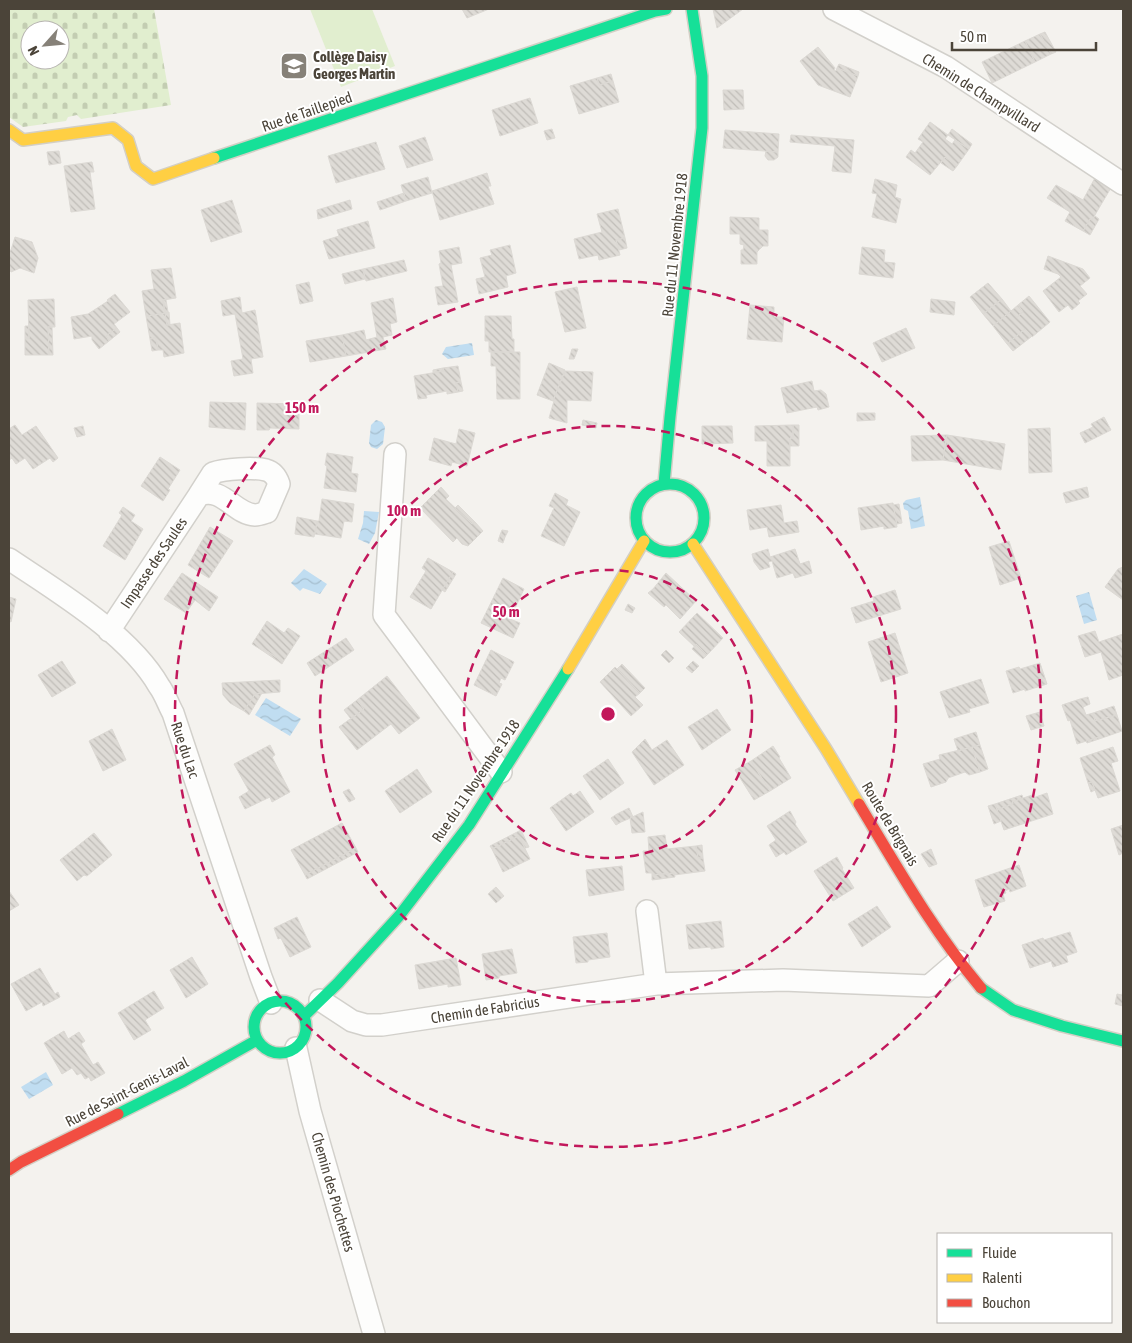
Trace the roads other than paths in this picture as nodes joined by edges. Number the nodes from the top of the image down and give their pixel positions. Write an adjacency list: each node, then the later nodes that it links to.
1 (666, 9): 4 (street, Rue de Taillepied)
2 (692, 9): 7 (street, Rue du 11 Novembre 1918)
3 (834, 9): 5 (street, Chemin de Champvillard)
4 (9, 130)
5 (1123, 184)
6 (395, 454): 13 (street)
7 (664, 484): 9 (street); 10 (street)
8 (199, 496): 12 (street, Impasse des Saules)
9 (644, 541): 10 (street); 13 (street, Rue du 11 Novembre 1918)
10 (693, 544): 15 (street, Route de Brignais)
11 (9, 559): 12 (street, Rue du Lac)
12 (109, 631): 18 (street, Rue du Lac)
13 (502, 772): 17 (street, Rue du 11 Novembre 1918)
14 (647, 911): 16 (street)
15 (958, 961): 16 (street, Chemin de Fabricius); 21 (street, Route de Brignais)
16 (656, 984): 17 (street, Chemin de Fabricius)
17 (320, 1000): 19 (street, Rue du 11 Novembre 1918)
18 (271, 1003): 19 (street); 20 (street)
19 (304, 1016): 22 (street)
20 (257, 1040): 22 (street); 23 (street, Rue de Saint-Genis-Laval)
21 (1123, 1042)
22 (296, 1048): 24 (street, Chemin des Piochettes)
23 (9, 1170)
24 (374, 1334)

